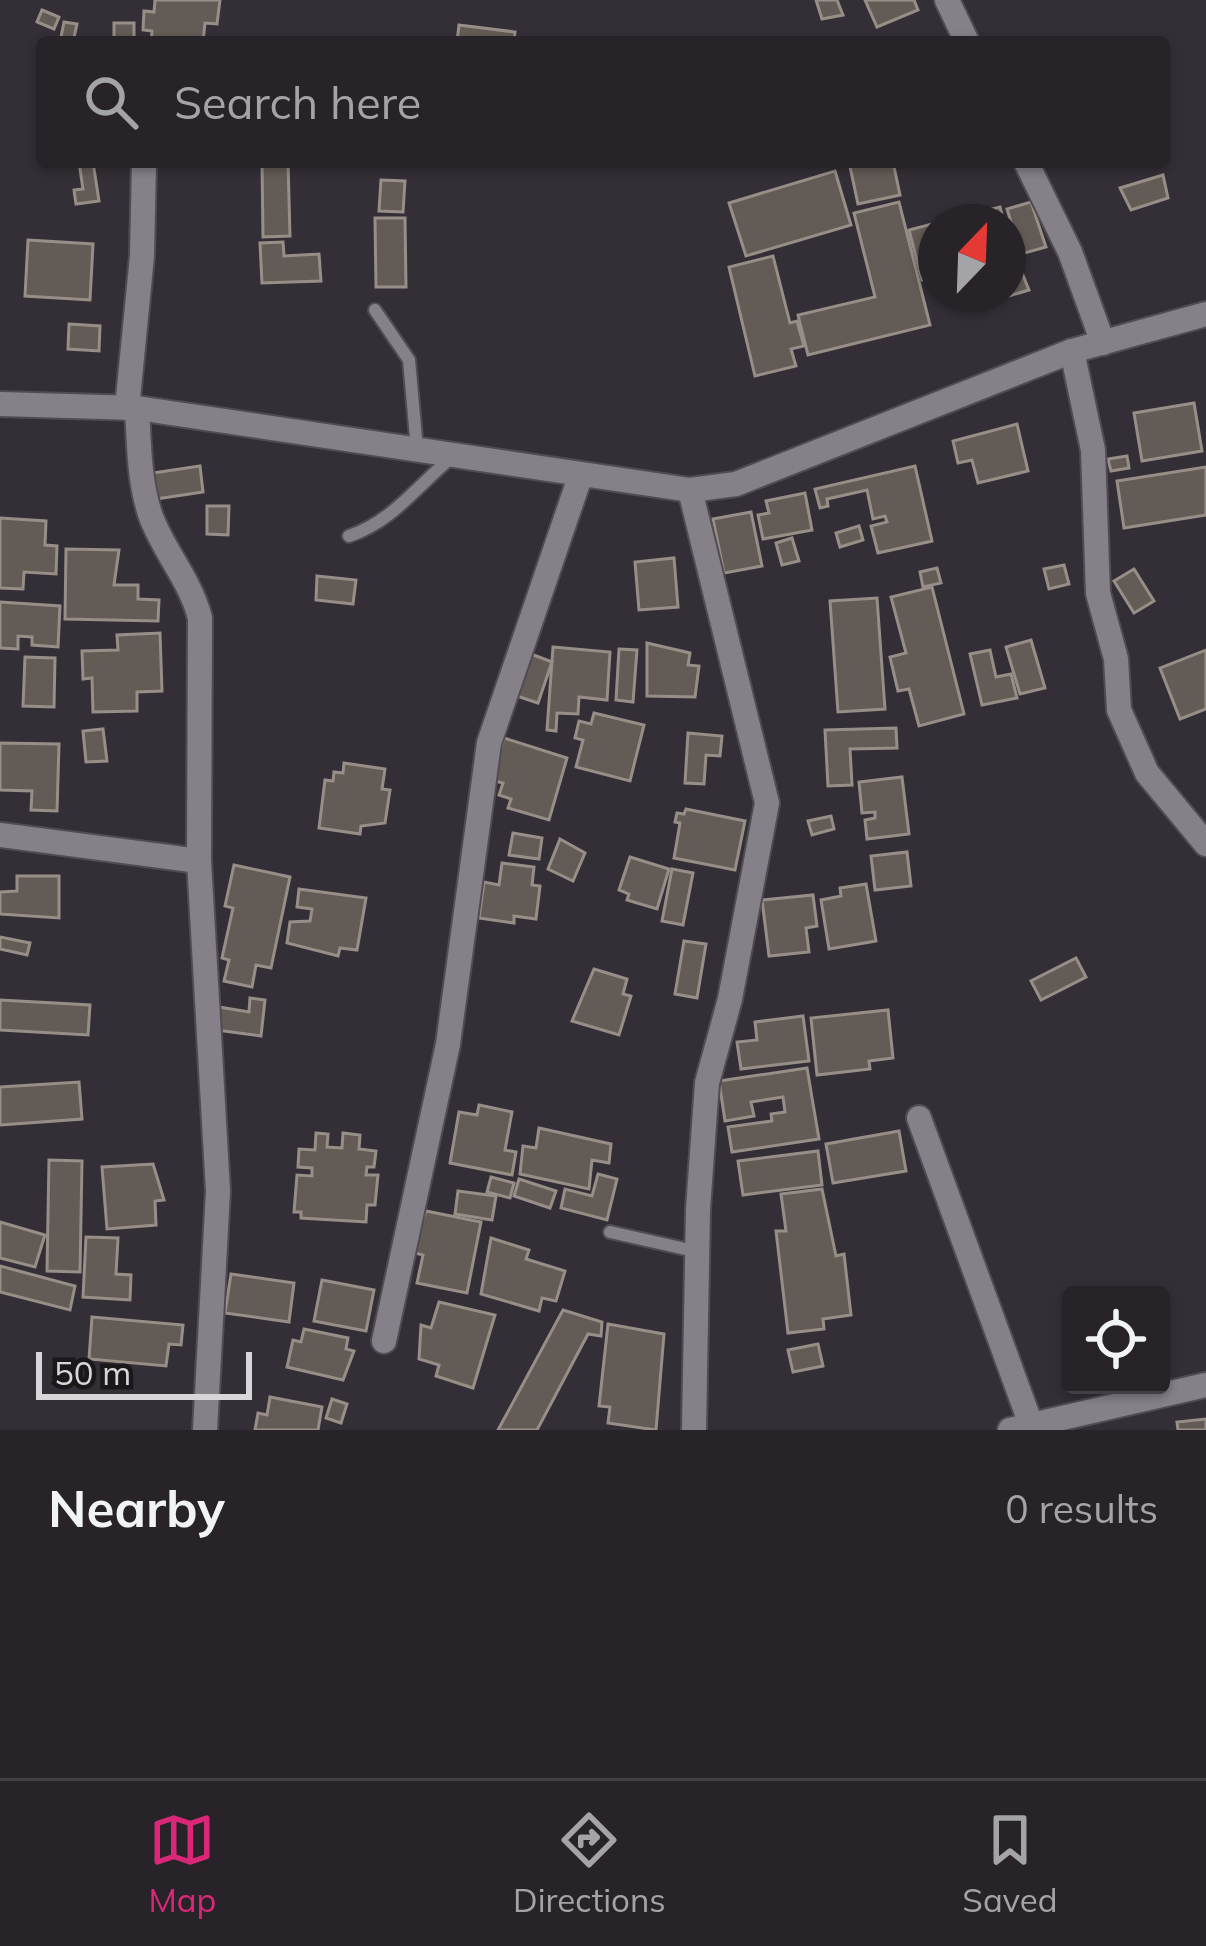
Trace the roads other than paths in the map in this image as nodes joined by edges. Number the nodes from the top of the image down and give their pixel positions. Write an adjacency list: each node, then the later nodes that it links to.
1 (947, 0): 2 (street)
2 (965, 36)
3 (144, 168): 10 (street)
4 (1029, 168): 7 (street)
5 (375, 310): 11 (lane)
6 (1206, 314): 7 (street)
7 (1103, 343): 8 (street)
8 (1072, 351): 14 (street); 17 (street)
9 (0, 404): 10 (street)
10 (132, 408): 11 (street); 18 (street)
11 (417, 451): 12 (street)
12 (452, 458): 13 (street); 15 (lane)
13 (580, 477): 14 (street); 22 (street)
14 (690, 490): 21 (street)
15 (349, 536)
16 (0, 835): 18 (street)
17 (1206, 844)
18 (199, 860): 25 (street)
19 (919, 1118): 24 (street)
20 (610, 1232): 21 (lane)
21 (700, 1253): 26 (street)
22 (384, 1341)
23 (1206, 1385): 24 (street)
24 (1026, 1429)
25 (205, 1430)
26 (694, 1430)

